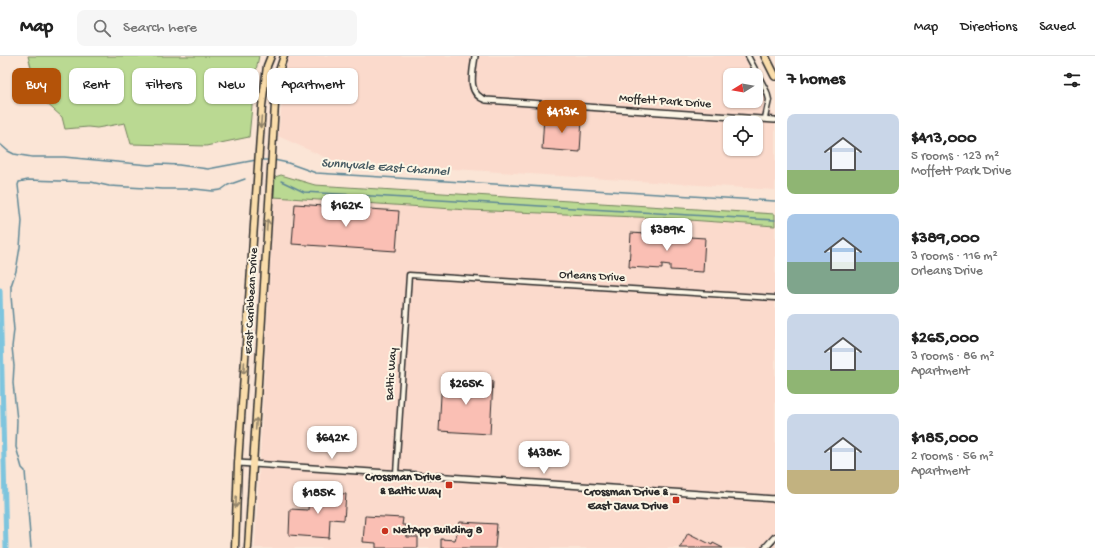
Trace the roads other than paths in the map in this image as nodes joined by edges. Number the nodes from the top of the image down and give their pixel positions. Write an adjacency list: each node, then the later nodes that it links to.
1 (271, 56): 11 (main road, East Caribbean Drive, one-way to 11)
2 (284, 56): 12 (main road, East Caribbean Drive, one-way to 2)
3 (475, 56): 7 (street, Moffett Park Drive)
4 (748, 56): 7 (street)
5 (765, 56): 6 (highway)
6 (775, 76)
7 (765, 118): 8 (street, Moffett Park Drive)
8 (775, 120)
9 (409, 275): 10 (street, Orleans Drive); 13 (street, Baltic Way)
10 (775, 298)
11 (238, 463): 12 (street); 16 (main road, East Caribbean Drive, one-way to 16)
12 (254, 463): 13 (street); 17 (main road, East Caribbean Drive)
13 (396, 473): 14 (street)
14 (775, 499)
15 (775, 537): 18 (main road)
16 (234, 548)
17 (248, 548)
18 (765, 548)

